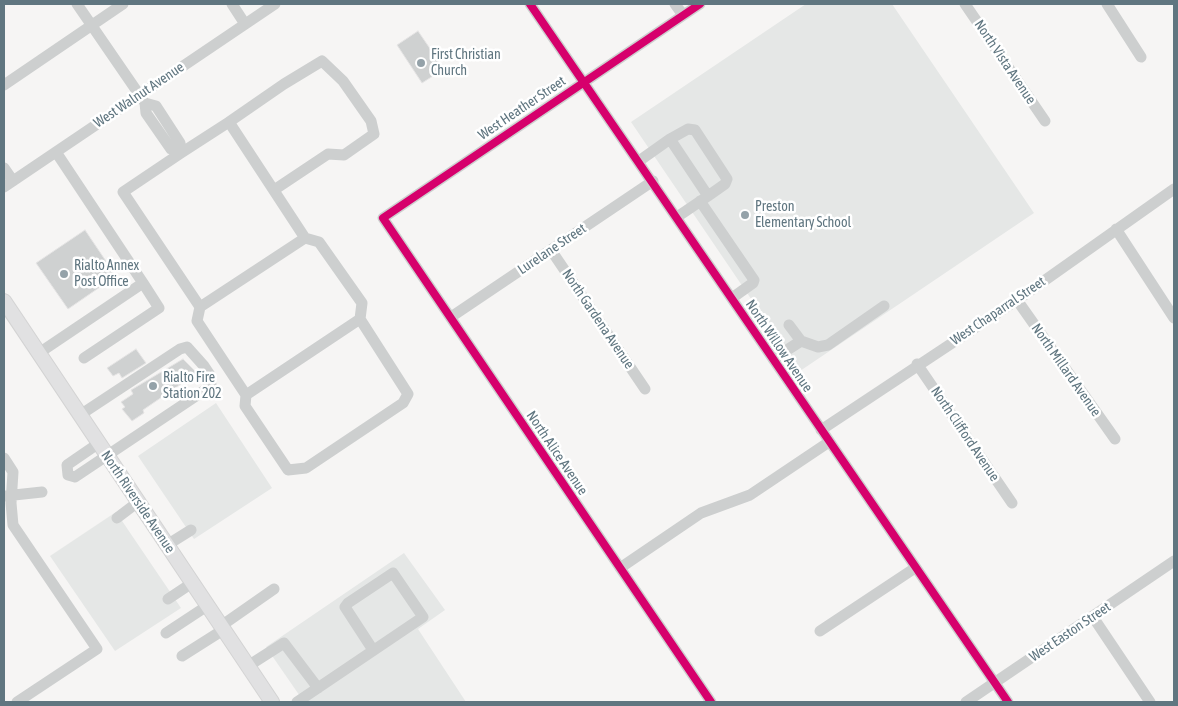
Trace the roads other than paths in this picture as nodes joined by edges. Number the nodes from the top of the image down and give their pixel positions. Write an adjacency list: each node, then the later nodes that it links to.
1 (77, 4): 12 (street)
2 (123, 4): 12 (street)
3 (232, 4): 11 (street)
4 (275, 4): 11 (street, West Walnut Avenue)
5 (530, 4): 14 (street, North Willow Avenue)
6 (675, 4): 10 (street)
7 (700, 4): 10 (street, West Heather Street)
8 (965, 4): 17 (street, North Vista Avenue)
9 (1107, 4): 13 (street)
10 (683, 15): 14 (street, West Heather Street)
11 (245, 24): 16 (street, West Walnut Avenue)
12 (91, 25): 15 (street); 16 (street)
13 (1141, 57)
14 (583, 82): 22 (street, North Willow Avenue); 30 (street, West Heather Street)
15 (4, 85)
16 (142, 99): 20 (street, West Walnut Avenue); 21 (street)
17 (1045, 121)
18 (229, 122): 21 (street); 27 (street); 27 (street)
19 (670, 139): 22 (street); 28 (street); 28 (street)
20 (56, 152): 25 (street, West Walnut Avenue); 34 (street)
21 (181, 153): 39 (street)
22 (639, 161): 24 (street, North Willow Avenue)
23 (4, 168): 25 (street)
24 (653, 181): 29 (street, North Willow Avenue); 33 (street, Lurelane Street)
25 (8, 184)
26 (1174, 189): 31 (street, West Chaparral Street)
27 (274, 190): 32 (street)
28 (704, 199): 29 (street); 35 (street)
29 (677, 217): 35 (street, North Willow Avenue)
30 (383, 218): 40 (street, North Alice Avenue)
31 (1116, 230): 36 (street, West Chaparral Street); 41 (street)
32 (305, 238): 39 (street); 42 (street)
33 (551, 250): 40 (street, Lurelane Street); 49 (street, North Gardena Avenue)
34 (143, 283): 45 (street); 46 (street)
35 (732, 298): 47 (street, North Willow Avenue)
36 (1017, 300): 48 (street, West Chaparral Street); 53 (street, North Millard Avenue)
37 (4, 301): 45 (main road, North Riverside Avenue)
38 (884, 306): 44 (street)
39 (200, 307): 50 (street)
40 (451, 317): 66 (street, North Alice Avenue)
41 (1174, 318)
42 (360, 319): 50 (street); 50 (street)
43 (789, 325): 44 (street)
44 (801, 341): 47 (street)
45 (39, 353): 51 (main road, North Riverside Avenue)
46 (84, 358)
47 (773, 359): 52 (street, North Willow Avenue)
48 (918, 364): 52 (street, West Chaparral Street); 61 (street, North Clifford Avenue)
49 (645, 389)
50 (246, 395)
51 (80, 415): 55 (main road, North Riverside Avenue); 56 (street)
52 (821, 430): 54 (street, North Willow Avenue)
53 (1115, 439)
54 (829, 442): 66 (street); 67 (street, North Willow Avenue)
55 (99, 443): 56 (main road, North Riverside Avenue); 56 (street)
56 (107, 456): 60 (main road, North Riverside Avenue)
57 (4, 458): 59 (street)
58 (42, 492): 59 (street)
59 (8, 496): 81 (street)
60 (138, 502): 62 (street); 64 (main road, North Riverside Avenue)
61 (1012, 503)
62 (117, 518)
63 (191, 530): 64 (street)
64 (167, 545): 68 (main road, North Riverside Avenue)
65 (1174, 562): 72 (street, West Easton Street)
66 (620, 568): 84 (street, North Alice Avenue)
67 (915, 568): 74 (street); 79 (street, North Willow Avenue)
68 (192, 583): 70 (street); 71 (main road, North Riverside Avenue)
69 (274, 589): 73 (street)
70 (168, 599)
71 (208, 606): 73 (main road, North Riverside Avenue); 75 (street)
72 (1093, 617): 79 (street, West Easton Street); 87 (street)
73 (222, 628): 77 (street); 78 (main road, North Riverside Avenue)
74 (820, 631)
75 (166, 633)
76 (374, 650): 76 (street); 80 (street)
77 (182, 656)
78 (248, 666): 80 (street); 82 (main road, North Riverside Avenue)
79 (995, 682): 85 (street, West Easton Street); 86 (street, North Willow Avenue)
80 (318, 688): 83 (street)
81 (16, 702)
82 (272, 702)
83 (297, 702)
84 (711, 702)
85 (966, 702)
86 (1008, 702)
87 (1150, 702)

